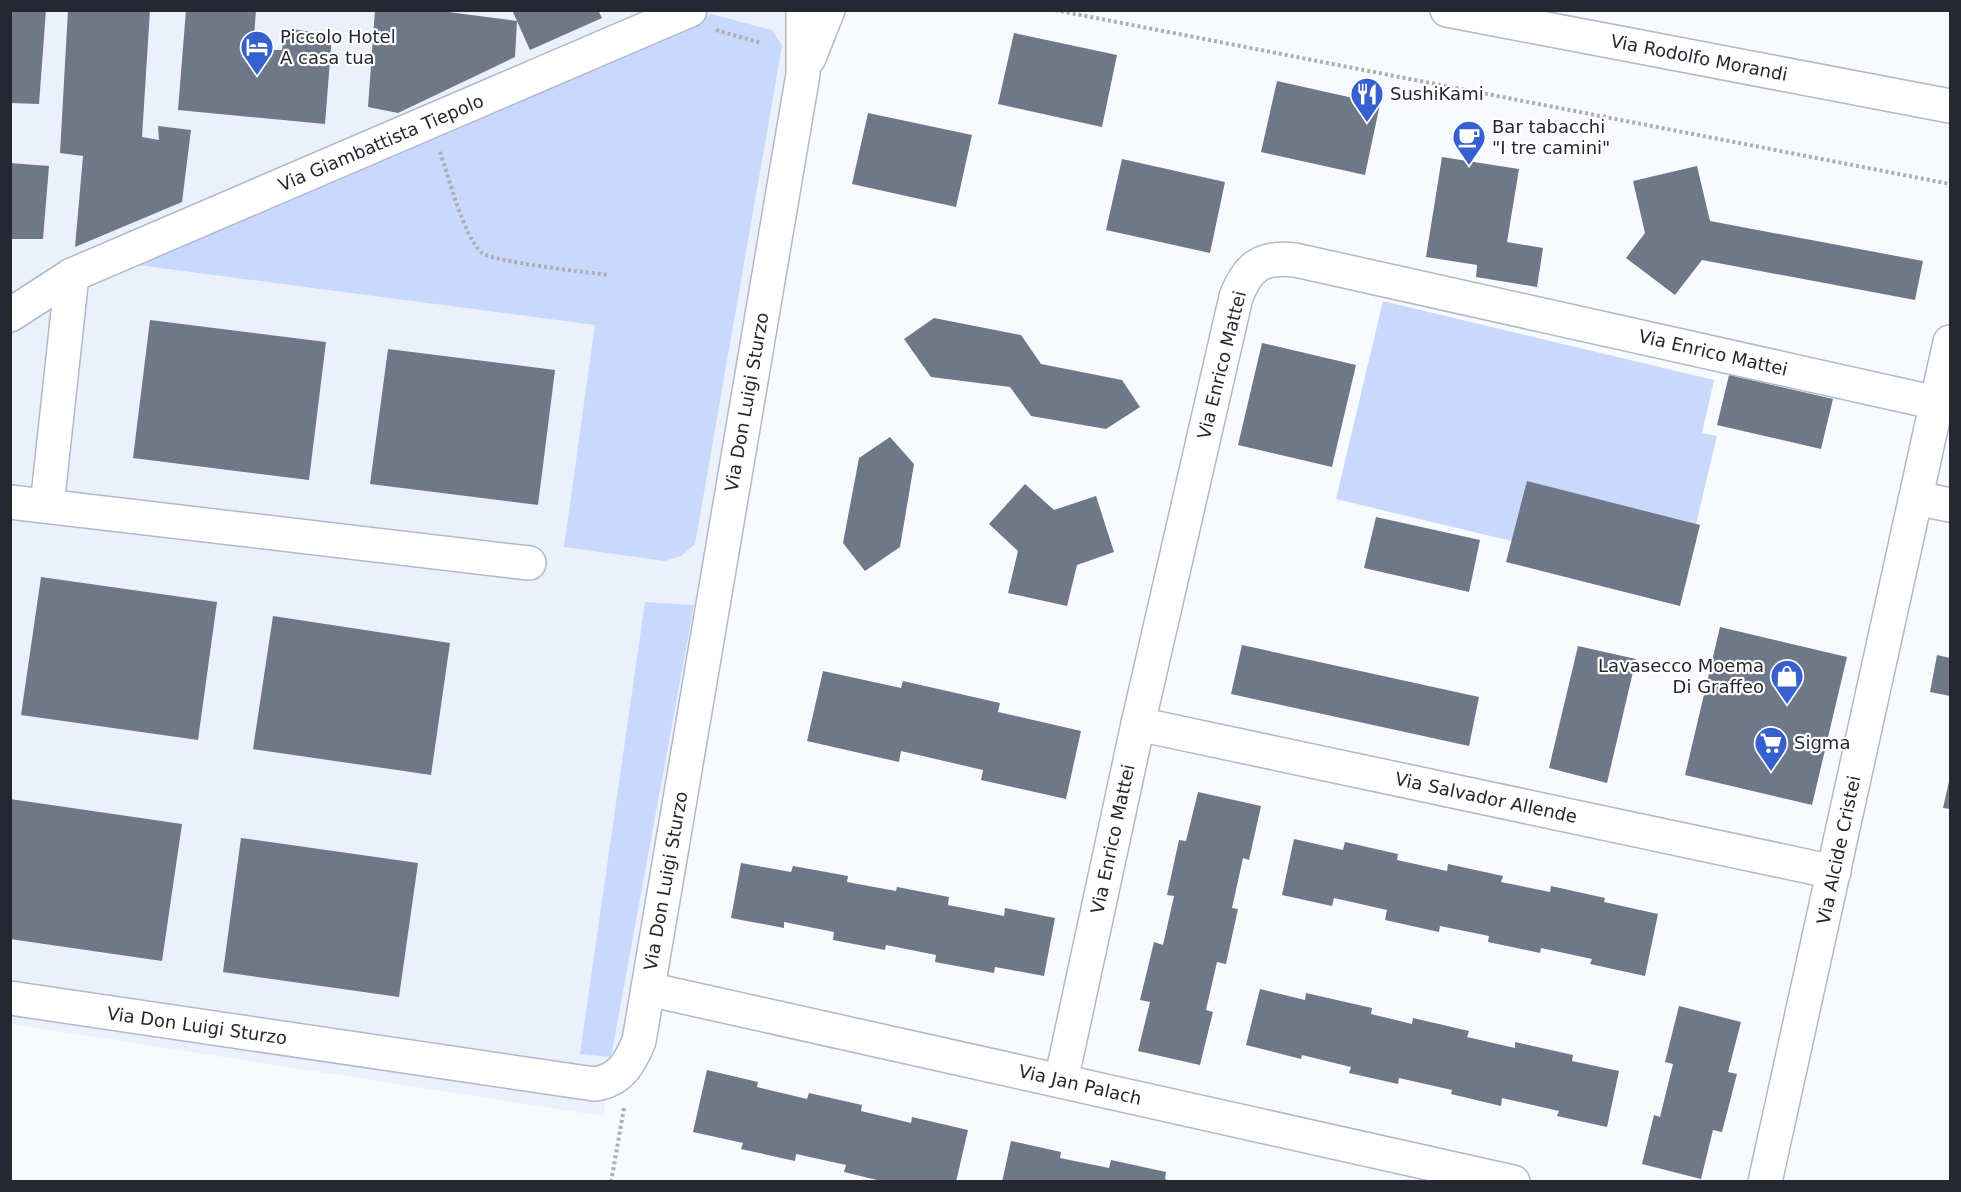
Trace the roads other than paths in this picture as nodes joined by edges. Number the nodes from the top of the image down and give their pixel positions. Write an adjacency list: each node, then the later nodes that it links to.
1 (690, 10): 7 (street, Via Giambattista Tiepolo)
2 (803, 10): 5 (street, Via Don Luigi Sturzo)
3 (828, 10): 5 (street, Via Don Luigi Sturzo)
4 (1447, 10): 6 (street, Via Rodolfo Morandi)
5 (803, 74): 18 (street, Via Don Luigi Sturzo)
6 (1950, 106)
7 (72, 275): 8 (street, Via Giambattista Tiepolo); 14 (street)
8 (10, 315)
9 (1950, 342): 10 (street, Via Alcide Cristei)
10 (1937, 403): 11 (street, Via Alcide Cristei); 16 (street, Via Enrico Mattei)
11 (1916, 498): 13 (street); 17 (street, Via Alcide Cristei)
12 (10, 502): 14 (street)
13 (1950, 505)
14 (47, 507): 15 (street)
15 (529, 563)
16 (1138, 724): 17 (street, Via Salvador Allende); 20 (street, Via Enrico Mattei)
17 (1834, 872): 22 (street, Via Alcide Cristei)
18 (648, 989): 19 (street, Via Don Luigi Sturzo); 20 (street, Via Jan Palach)
19 (10, 998)
20 (1061, 1081): 21 (street, Via Jan Palach)
21 (1513, 1182)
22 (1766, 1182)

